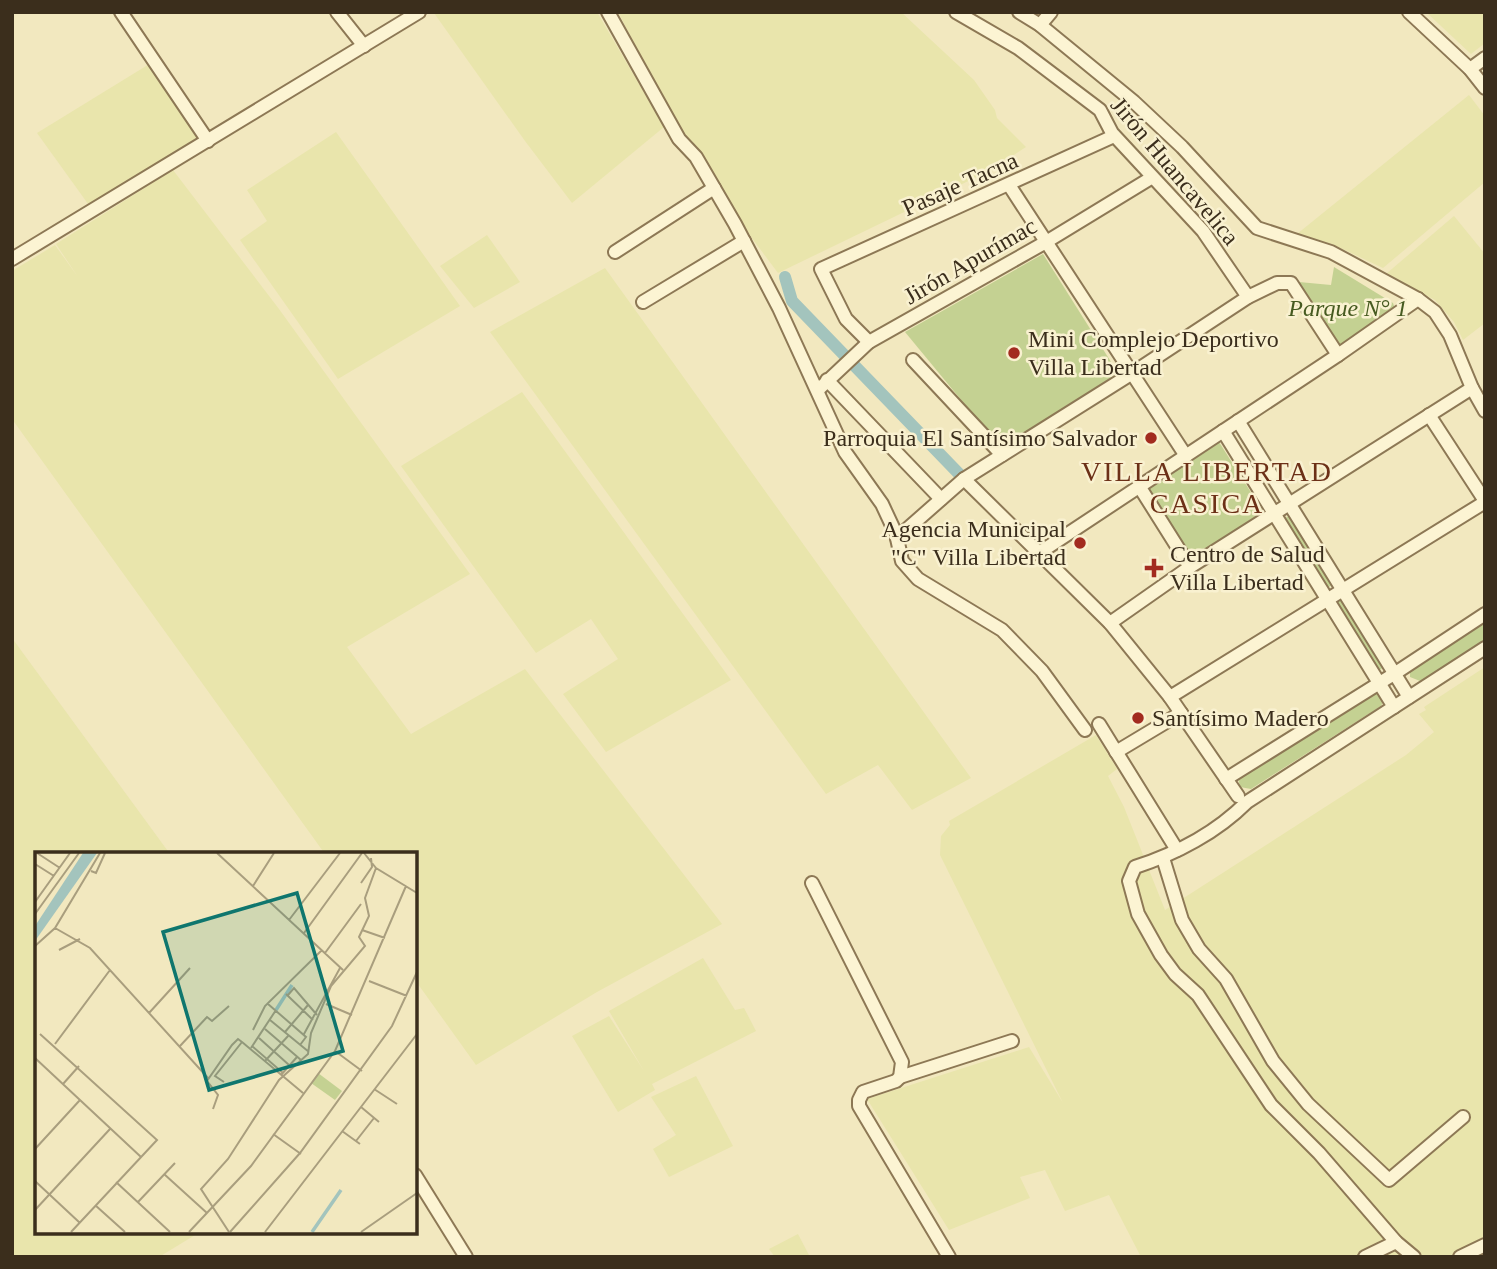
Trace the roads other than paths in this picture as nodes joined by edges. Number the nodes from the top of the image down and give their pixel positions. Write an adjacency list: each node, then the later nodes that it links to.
1 (121, 12): 15 (street)
2 (337, 12): 10 (street)
3 (419, 12): 10 (street)
4 (608, 12): 18 (street)
5 (956, 12): 14 (street, Jirón Huancavelica)
6 (1018, 12): 9 (street)
7 (1051, 12): 9 (street)
8 (1409, 12): 12 (street)
9 (1040, 25): 24 (street)
10 (364, 46): 15 (street)
11 (1485, 58): 12 (street)
12 (1470, 69): 13 (street)
13 (1485, 88)
14 (1114, 136): 16 (street, Jirón Huancavelica); 17 (street, Pasaje Tacna)
15 (208, 141): 22 (street)
16 (1151, 178): 20 (street, Jirón Apurímac); 23 (street, Jirón Huancavelica)
17 (1009, 185): 20 (street); 26 (street, Pasaje Tacna)
18 (714, 188): 19 (street); 21 (street)
19 (744, 241): 25 (street); 30 (street)
20 (1046, 242): 26 (street, Jirón Apurímac); 29 (street)
21 (615, 252)
22 (12, 258)
23 (1248, 297): 27 (street); 29 (street)
24 (1418, 299): 27 (street); 31 (street)
25 (643, 302)
26 (869, 342): 30 (street, Jirón Apurímac)
27 (1338, 355): 34 (street)
28 (913, 360): 36 (street)
29 (1131, 374): 36 (street); 37 (street)
30 (823, 385): 40 (street); 44 (street)
31 (1472, 388): 32 (street); 33 (street)
32 (1485, 411)
33 (1429, 415): 41 (street); 42 (street)
34 (1238, 421): 35 (street); 42 (street)
35 (1223, 431): 37 (street); 43 (street)
36 (1002, 455): 38 (street)
37 (1186, 456): 39 (street)
38 (964, 479): 40 (street); 45 (street)
39 (1139, 486): 45 (street); 46 (street)
40 (941, 499): 44 (street)
41 (1485, 502): 47 (street)
42 (1289, 504): 43 (street); 47 (street)
43 (1274, 514): 46 (street); 48 (street)
44 (897, 538): 59 (street)
45 (1039, 553): 50 (street)
46 (1190, 567): 50 (street)
47 (1343, 589): 48 (street); 52 (street)
48 (1327, 600): 53 (street); 54 (street)
49 (1485, 614): 52 (street)
50 (1110, 623): 54 (street)
51 (1485, 648): 55 (street)
52 (1394, 674): 53 (street); 55 (street)
53 (1380, 683): 56 (street); 61 (street)
54 (1170, 697): 57 (street)
55 (1409, 697): 56 (street)
56 (1394, 707): 63 (street)
57 (1181, 713): 60 (street); 61 (street)
58 (1099, 724): 60 (street)
59 (1085, 730)
60 (1116, 752): 63 (street)
61 (1226, 779): 62 (street)
62 (1238, 796)
63 (1177, 850): 64 (street)
64 (1163, 858): 68 (street); 70 (street)
65 (812, 883): 67 (street)
66 (1012, 1041): 67 (street)
67 (900, 1077): 73 (street)
68 (1463, 1117)
69 (416, 1177): 72 (street)
70 (1396, 1242): 74 (street); 75 (street)
71 (1485, 1244): 76 (street)
72 (466, 1257)
73 (949, 1257)
74 (1365, 1257)
75 (1414, 1257)
76 (1460, 1257)

